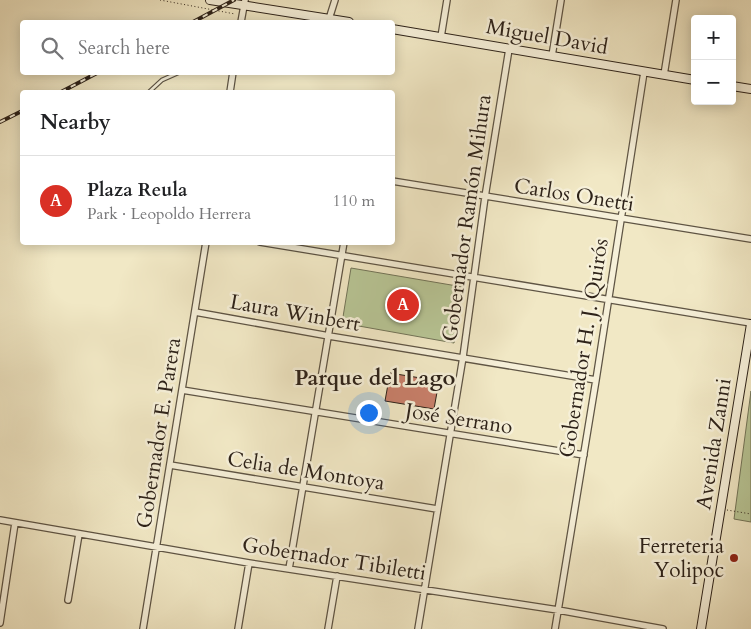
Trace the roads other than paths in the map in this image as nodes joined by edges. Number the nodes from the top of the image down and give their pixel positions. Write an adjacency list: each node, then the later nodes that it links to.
1 (210, 0): 6 (street)
2 (335, 0): 8 (street)
3 (447, 0): 11 (street)
4 (561, 0): 13 (street)
5 (676, 0): 17 (street)
6 (244, 3): 7 (street); 8 (street)
7 (242, 19)
8 (329, 19): 9 (street)
9 (336, 20)
10 (395, 29): 11 (street, Miguel David)
11 (441, 37): 12 (street, Miguel David)
12 (509, 48): 13 (street, Miguel David); 24 (street, Gobernador Ramón Mihura)
13 (552, 56): 14 (street, Miguel David)
14 (644, 72): 17 (street, Miguel David); 25 (street, Gobernador H. J. Quirós)
15 (173, 75): 21 (lane)
16 (233, 75): 22 (street)
17 (664, 75): 18 (street, Miguel David)
18 (691, 79)
19 (736, 87): 20 (street)
20 (751, 89)
21 (151, 90)
22 (230, 90)
23 (395, 182): 24 (street, Carlos Onetti)
24 (485, 197): 25 (street, Carlos Onetti); 31 (street, Gobernador Ramón Mihura)
25 (621, 219): 26 (street, Carlos Onetti); 32 (street, Gobernador H. J. Quirós)
26 (751, 239)
27 (206, 245): 33 (street, Gobernador E. Parera)
28 (278, 245): 30 (street)
29 (344, 245): 30 (street)
30 (342, 256): 31 (street); 35 (street)
31 (474, 278): 32 (street); 36 (street, Gobernador Ramón Mihura)
32 (609, 299): 34 (street); 37 (street, Gobernador H. J. Quirós)
33 (195, 312): 35 (street, Laura Winbert); 38 (street, Gobernador E. Parera)
34 (751, 323): 62 (street, Avenida Zanni)
35 (329, 336): 36 (street, Laura Winbert); 39 (street)
36 (463, 357): 37 (street, Laura Winbert); 40 (street, Gobernador Ramón Mihura)
37 (596, 380): 41 (street, Gobernador H. J. Quirós)
38 (182, 390): 39 (street, José Serrano); 42 (street, Gobernador E. Parera)
39 (316, 412): 40 (street, José Serrano); 43 (street)
40 (450, 434): 41 (street, José Serrano); 44 (street, Gobernador Ramón Mihura)
41 (584, 455): 54 (street, Gobernador H. J. Quirós)
42 (170, 466): 43 (street, Celia de Montoya); 48 (street, Gobernador E. Parera)
43 (303, 487): 44 (street, Celia de Montoya); 50 (street)
44 (437, 510): 52 (street, Gobernador Ramón Mihura)
45 (0, 520): 46 (street, Gobernador Tibiletti)
46 (15, 523): 47 (street, Gobernador Tibiletti); 55 (street)
47 (79, 534): 48 (street, Gobernador Tibiletti); 53 (street)
48 (157, 547): 49 (street, Gobernador Tibiletti); 56 (street, Gobernador E. Parera)
49 (249, 563): 50 (street, Gobernador Tibiletti); 57 (street)
50 (289, 569): 51 (street, Gobernador Tibiletti)
51 (337, 576): 52 (street, Gobernador Tibiletti); 58 (street)
52 (424, 589): 54 (street, Gobernador Tibiletti); 59 (street, Gobernador Ramón Mihura)
53 (68, 600)
54 (558, 610): 60 (street, Gobernador H. J. Quirós); 61 (street, Gobernador Tibiletti)
55 (0, 620)
56 (144, 629)
57 (238, 629)
58 (328, 629)
59 (418, 629)
60 (555, 629)
61 (663, 629)
62 (701, 629)

